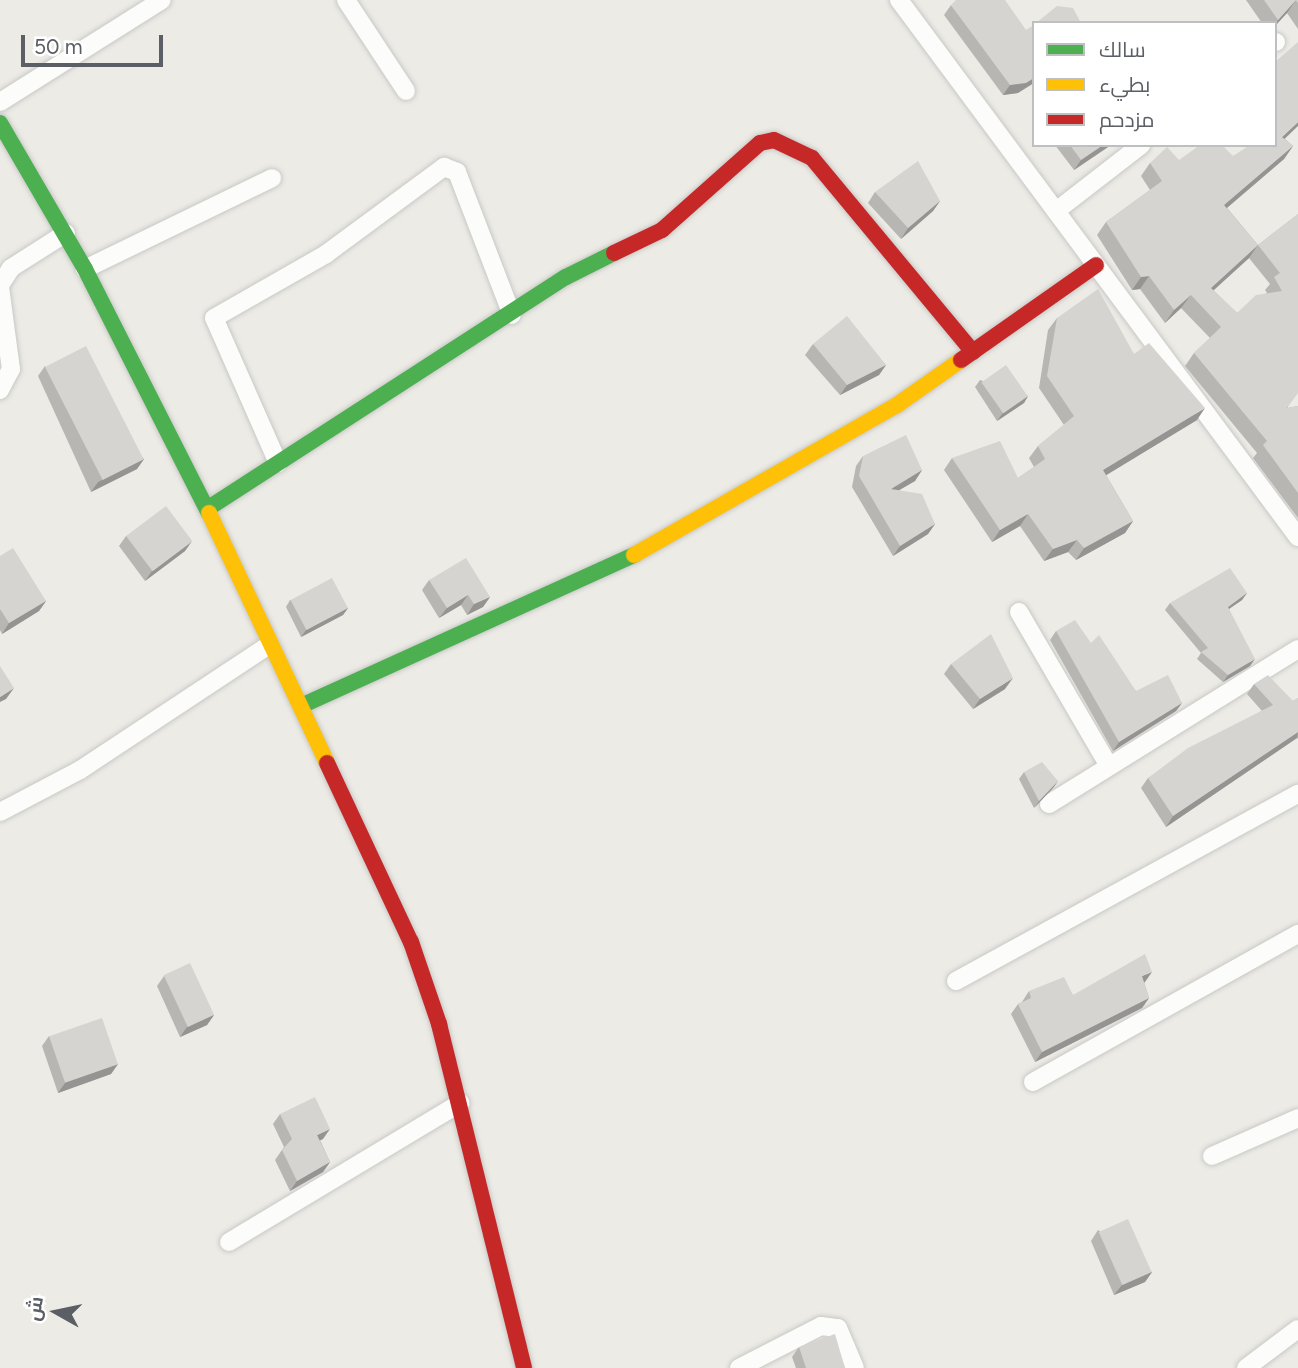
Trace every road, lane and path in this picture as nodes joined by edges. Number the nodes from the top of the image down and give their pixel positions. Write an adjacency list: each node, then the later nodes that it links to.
1 (162, 0): 5 (street)
2 (346, 0): 4 (street)
3 (899, 0): 9 (street)
4 (406, 90)
5 (0, 102)
6 (0, 123): 10 (street)
7 (1138, 147): 9 (street)
8 (272, 178): 12 (street)
9 (1056, 211): 11 (street)
10 (66, 233): 12 (street); 13 (street)
11 (1096, 265): 15 (street); 19 (street)
12 (85, 269): 18 (street)
13 (0, 286): 16 (street)
14 (512, 316): 15 (street); 17 (street); 17 (street)
15 (973, 352): 23 (street)
16 (0, 390)
17 (278, 463): 18 (street)
18 (207, 509): 21 (street)
19 (1298, 537)
20 (1019, 612): 24 (street)
21 (267, 646): 23 (street); 27 (street)
22 (1298, 649): 24 (street)
23 (300, 706): 31 (street)
24 (1109, 766): 26 (street)
25 (1298, 794): 29 (street)
26 (1049, 804)
27 (0, 812)
28 (1298, 934): 30 (street)
29 (956, 981)
30 (1033, 1082)
31 (460, 1103): 34 (street); 36 (street)
32 (1298, 1118): 33 (street)
33 (1212, 1156)
34 (229, 1242)
35 (1298, 1329): 39 (street)
36 (524, 1368)
37 (739, 1368): 38 (street)
38 (855, 1368)
39 (1246, 1368)

